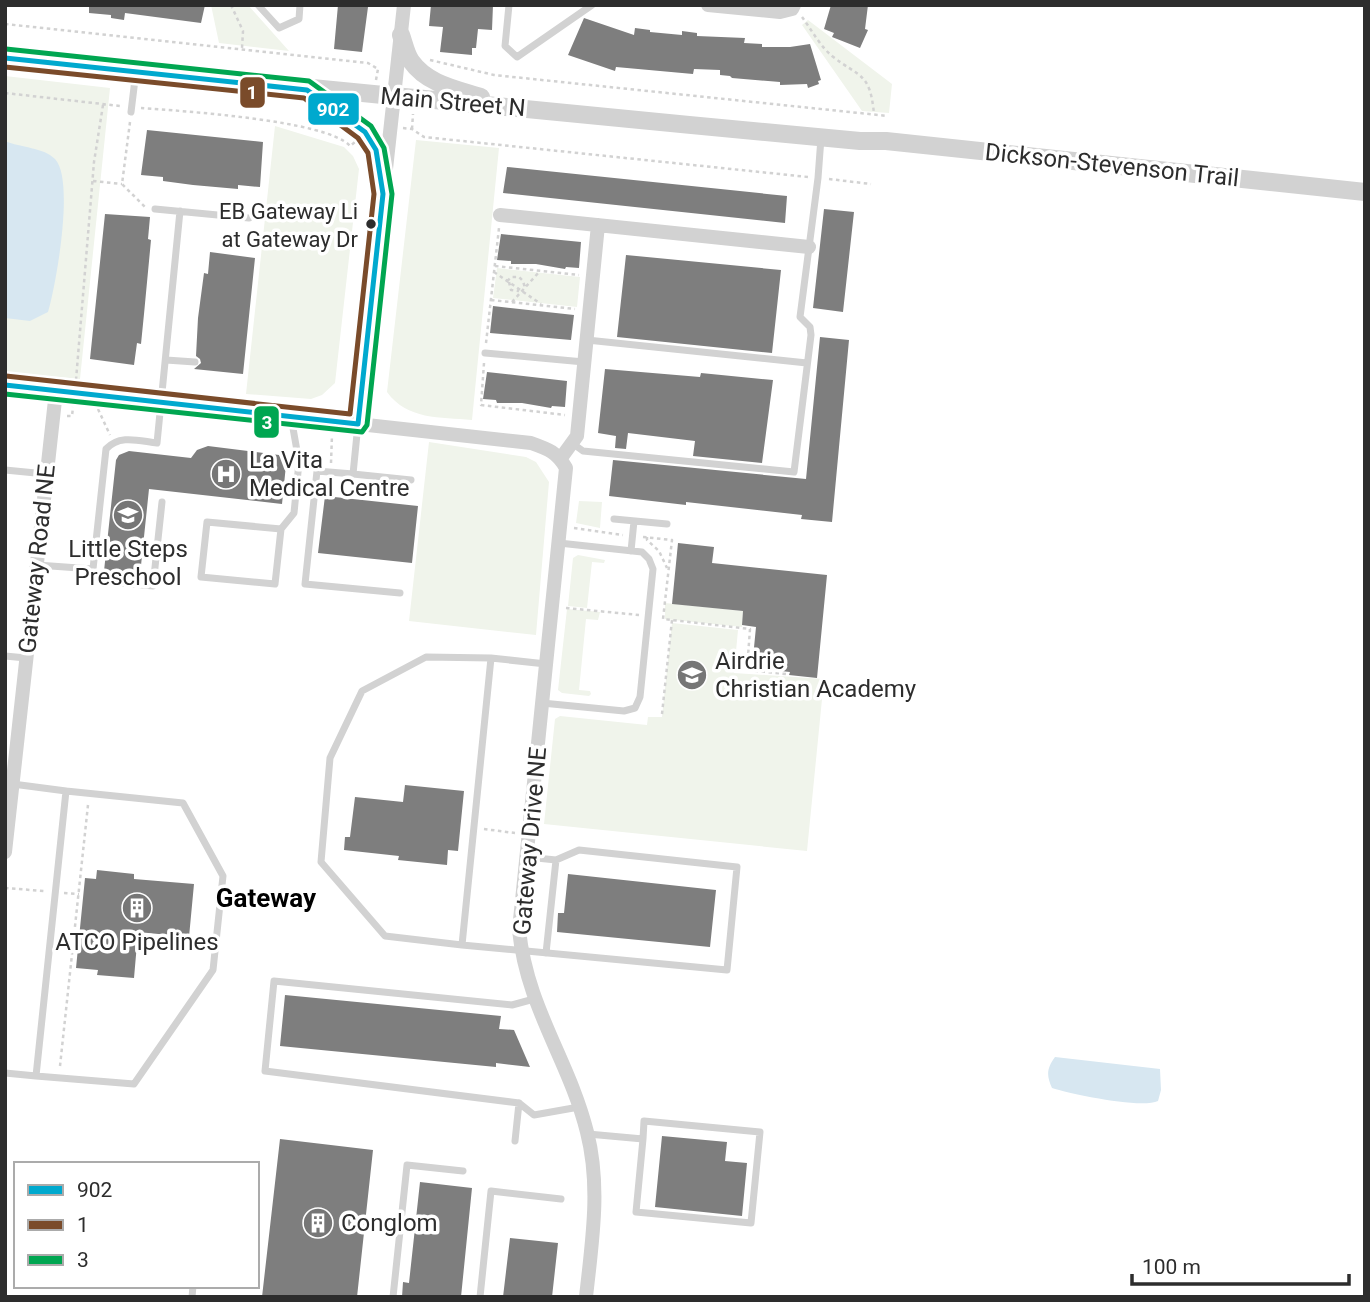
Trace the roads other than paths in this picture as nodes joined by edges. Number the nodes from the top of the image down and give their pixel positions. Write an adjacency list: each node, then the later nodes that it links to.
1 (258, 5): 2 (lane)
2 (300, 5)
3 (404, 5): 8 (street)
4 (509, 5): 5 (lane)
5 (592, 5)
6 (708, 5): 7 (street)
7 (794, 5)
8 (401, 35): 12 (street); 13 (street)
9 (5, 58): 10 (street, Main Street N)
10 (135, 71): 11 (street, Main Street N); 14 (lane)
11 (307, 90): 12 (street, Main Street N); 18 (street)
12 (395, 96): 13 (street, Main Street N); 18 (street)
13 (517, 108): 15 (street, Main Street N)
14 (131, 109)
15 (821, 138): 16 (street, Main Street N); 24 (lane)
16 (860, 141): 17 (street, Dickson-Stevenson Trail)
17 (1365, 192)
18 (383, 194): 35 (street)
19 (155, 209): 20 (lane)
20 (180, 211): 22 (lane); 27 (lane)
21 (500, 215): 23 (street)
22 (249, 218)
23 (598, 225): 24 (street); 25 (street)
24 (809, 247): 30 (lane)
25 (586, 340): 29 (street); 30 (lane)
26 (485, 353): 29 (lane)
27 (166, 360): 28 (lane); 33 (lane)
28 (195, 362)
29 (584, 362): 36 (street)
30 (807, 363): 36 (lane)
31 (5, 386): 32 (street)
32 (56, 391): 33 (street); 39 (street, Gateway Road NE)
33 (161, 402): 34 (street); 50 (lane)
34 (290, 417): 35 (street); 46 (lane)
35 (358, 424): 37 (street); 40 (lane)
36 (572, 443): 37 (street)
37 (561, 458): 47 (street, Gateway Drive NE)
38 (5, 470): 39 (lane)
39 (47, 474): 49 (street, Gateway Road NE)
40 (352, 474): 41 (lane); 51 (lane)
41 (411, 480)
42 (162, 502): 50 (lane)
43 (614, 519): 44 (lane)
44 (634, 521): 45 (lane); 48 (lane)
45 (667, 524)
46 (281, 529): 46 (lane)
47 (559, 543): 48 (lane); 55 (street, Gateway Drive NE)
48 (631, 551): 56 (lane)
49 (36, 564): 50 (lane); 53 (street, Gateway Road NE)
50 (93, 569)
51 (400, 593)
52 (5, 656): 53 (lane)
53 (26, 658): 57 (street, Gateway Road NE)
54 (491, 658): 55 (lane); 62 (lane); 62 (lane)
55 (547, 664): 56 (street, Gateway Drive NE)
56 (542, 703): 60 (street, Gateway Drive NE)
57 (9, 783): 58 (lane); 59 (street, Gateway Road NE)
58 (66, 791): 67 (lane); 67 (lane)
59 (5, 852)
60 (527, 858): 61 (lane); 63 (street, Gateway Drive NE)
61 (556, 860): 64 (lane); 64 (lane)
62 (462, 945): 63 (lane)
63 (521, 950): 64 (lane); 65 (street, Gateway Drive NE)
64 (546, 953)
65 (534, 999): 68 (lane); 69 (street, Gateway Drive NE)
66 (5, 1073): 67 (lane)
67 (36, 1076)
68 (519, 1103): 69 (lane); 72 (lane)
69 (579, 1107): 70 (street, Gateway Drive NE)
70 (588, 1134): 71 (lane); 77 (street, Gateway Drive NE)
71 (643, 1139): 71 (lane)
72 (515, 1141)
73 (463, 1171): 75 (lane)
74 (561, 1199): 76 (lane)
75 (393, 1297)
76 (480, 1297)
77 (586, 1297)

